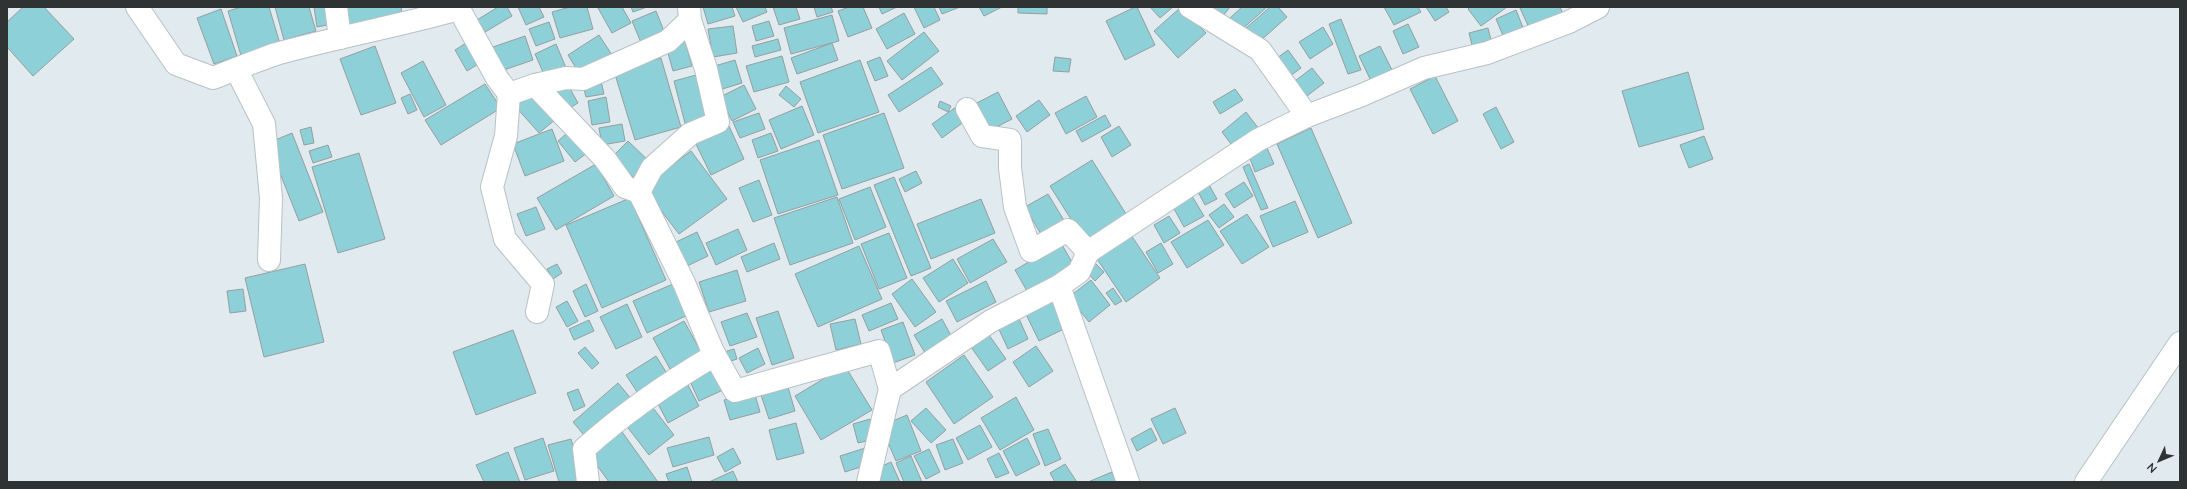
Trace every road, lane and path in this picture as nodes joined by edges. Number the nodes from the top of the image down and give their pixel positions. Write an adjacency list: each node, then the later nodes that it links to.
1 (137, 7): 7 (street)
2 (336, 7): 6 (street)
3 (1190, 7): 11 (street)
4 (1598, 7): 11 (street)
5 (690, 13): 8 (street); 12 (street)
6 (340, 38): 7 (street); 9 (street)
7 (236, 69): 14 (street)
8 (535, 85): 9 (street); 12 (street)
9 (509, 94): 16 (street)
10 (967, 109): 13 (street)
11 (1308, 116): 13 (street)
12 (639, 192): 18 (street)
13 (1088, 252): 15 (street)
14 (269, 260)
15 (1059, 286): 19 (street); 22 (street)
16 (537, 312)
17 (2180, 343): 23 (street)
18 (716, 355): 19 (street); 20 (street)
19 (890, 389): 21 (street)
20 (588, 482)
21 (868, 482)
22 (1128, 482)
23 (2086, 482)

